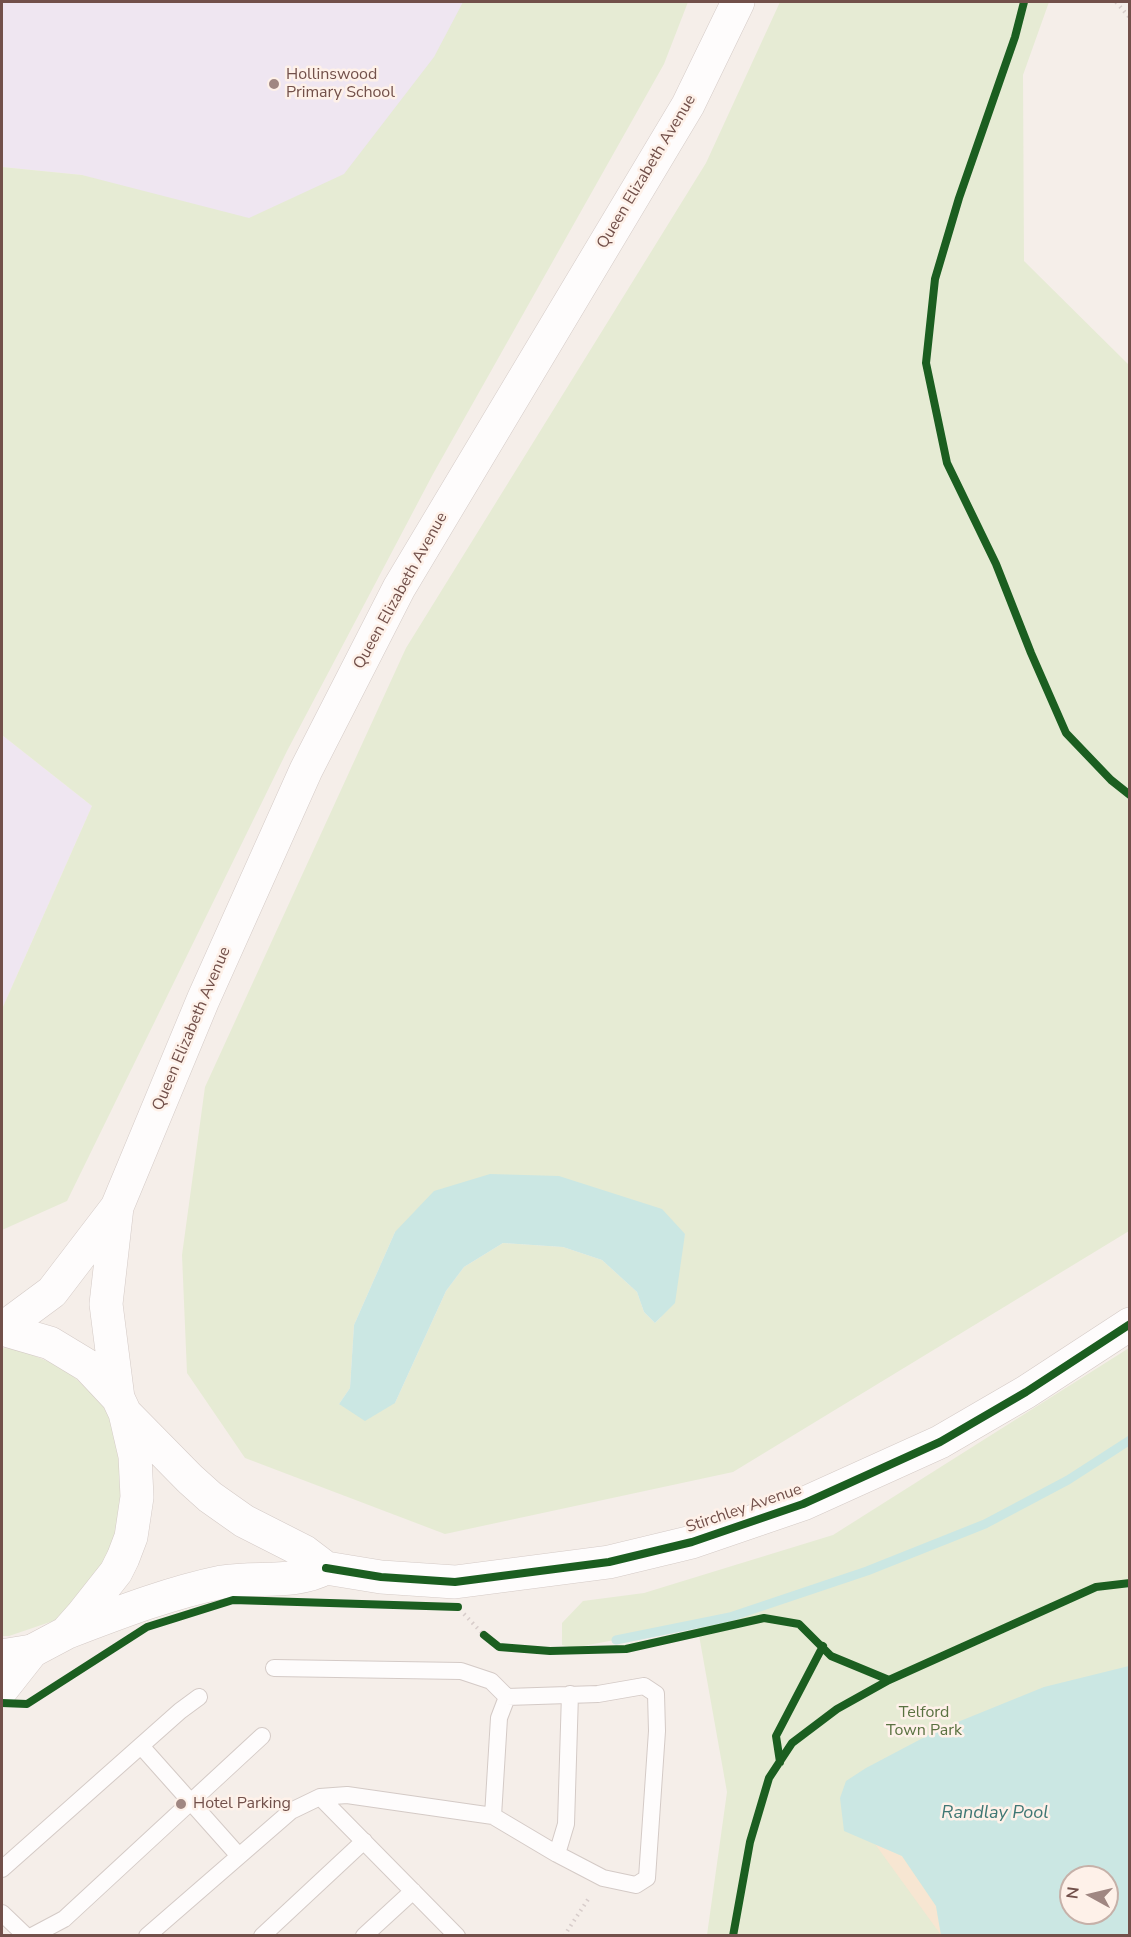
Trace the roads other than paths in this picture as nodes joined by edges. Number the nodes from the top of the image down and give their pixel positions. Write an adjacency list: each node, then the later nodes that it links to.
1 (738, 2): 2 (street, Queen Elizabeth Avenue)
2 (117, 1208): 4 (street, Queen Elizabeth Avenue); 5 (street, Queen Elizabeth Avenue)
3 (1130, 1324): 6 (street, Stirchley Avenue)
4 (2, 1329): 5 (street)
5 (122, 1406): 6 (street); 7 (street, Queen Elizabeth Avenue)
6 (326, 1568): 7 (street)
7 (66, 1633): 8 (street)
8 (17, 1653): 10 (street)
9 (274, 1668): 13 (lane)
10 (2, 1689)
11 (570, 1694): 13 (lane); 20 (lane); 20 (lane)
12 (199, 1696): 15 (lane)
13 (507, 1697): 18 (lane)
14 (262, 1736): 17 (lane)
15 (141, 1746): 17 (lane); 22 (lane)
16 (320, 1797): 18 (lane); 19 (lane); 21 (lane)
17 (190, 1803): 21 (lane); 26 (lane)
18 (493, 1816): 20 (lane)
19 (364, 1841): 23 (lane); 28 (lane)
20 (557, 1854)
21 (239, 1856): 27 (lane)
22 (2, 1869)
23 (413, 1891): 29 (lane); 30 (lane)
24 (2, 1913): 25 (lane)
25 (26, 1935)
26 (32, 1935)
27 (147, 1935)
28 (262, 1935)
29 (364, 1935)
30 (457, 1935)

